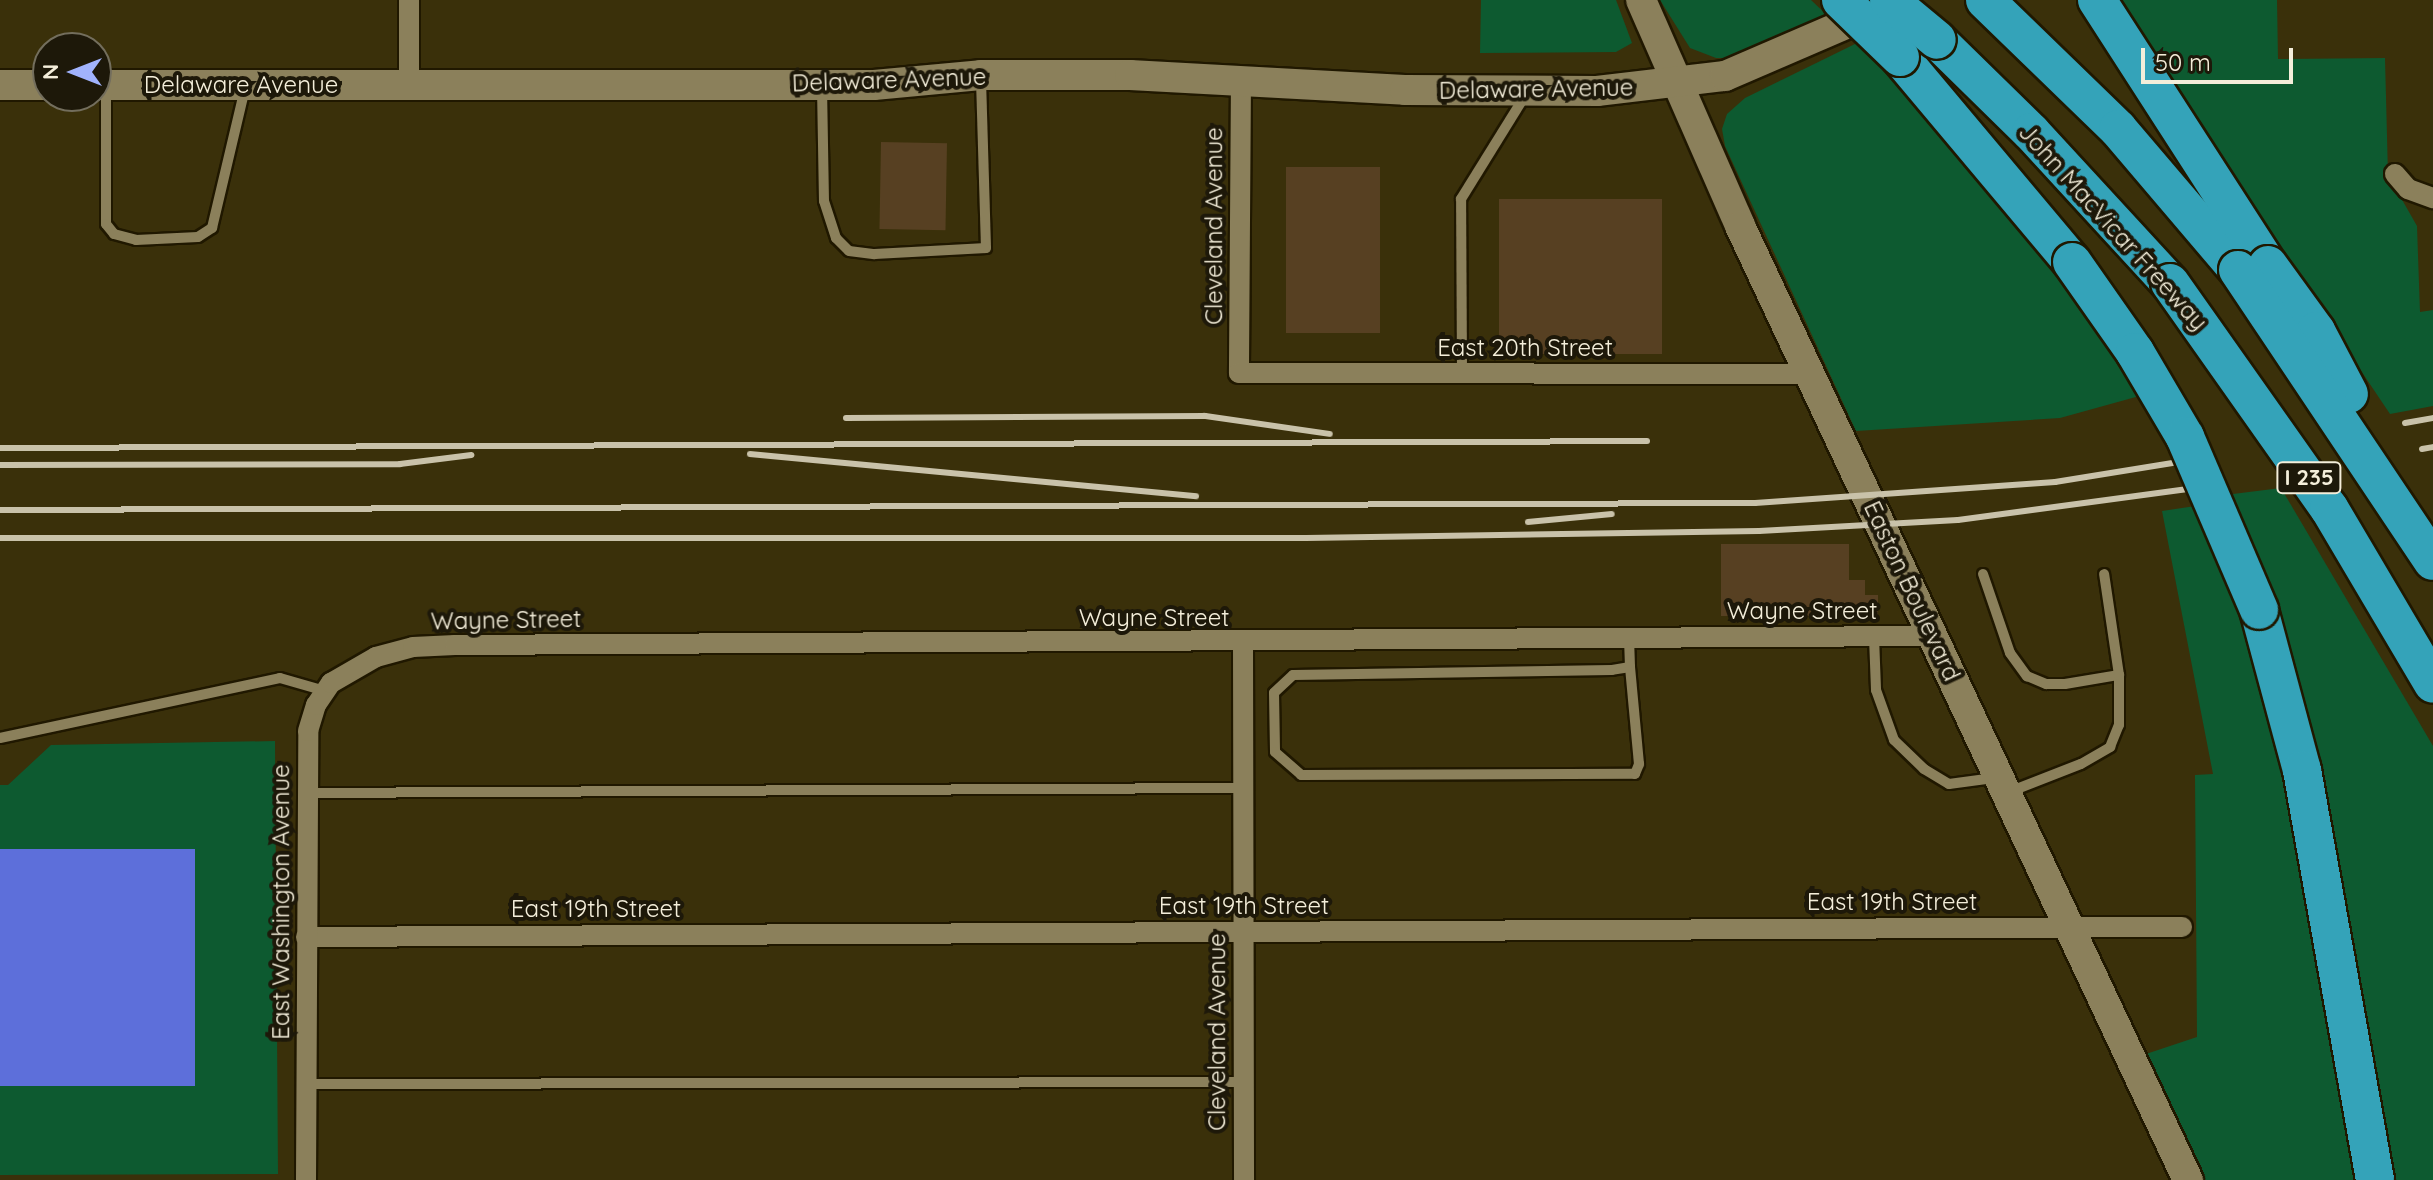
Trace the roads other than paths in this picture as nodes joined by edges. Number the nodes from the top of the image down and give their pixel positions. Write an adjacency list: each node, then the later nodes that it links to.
1 (409, 0): 14 (street)
2 (1641, 0): 16 (main road, Easton Boulevard)
3 (1841, 0): 50 (highway, bridge)
4 (1889, 0): 35 (highway, John MacVicar Freeway / I 235, bridge)
5 (1901, 0): 16 (main road, Delaware Avenue)
6 (2097, 0): 21 (highway)
7 (1992, 6): 21 (highway)
8 (981, 75): 9 (main road, Delaware Avenue); 15 (main road, Delaware Avenue); 15 (lane)
9 (1241, 78): 17 (main road, Delaware Avenue); 22 (street, Cleveland Avenue)
10 (0, 85): 11 (main road)
11 (32, 85)
12 (112, 85): 13 (main road, Delaware Avenue)
13 (246, 85): 14 (main road, Delaware Avenue); 18 (lane)
14 (409, 85): 15 (main road, Delaware Avenue)
15 (822, 85)
16 (1680, 85): 17 (main road, Delaware Avenue); 24 (main road, Easton Boulevard)
17 (1527, 92): 23 (lane)
18 (102, 112)
19 (2395, 174): 20 (street)
20 (2433, 198)
21 (2253, 268): 25 (highway, bridge)
22 (1239, 373): 23 (street, East 20th Street)
23 (1462, 373): 24 (street, East 20th Street)
24 (1810, 374): 28 (main road, Easton Boulevard)
25 (2433, 559)
26 (1983, 574): 34 (lane)
27 (2104, 574): 34 (lane)
28 (1934, 636): 29 (street, Wayne Street); 38 (main road, Easton Boulevard)
29 (1874, 637): 30 (street, Wayne Street); 38 (lane)
30 (1629, 638): 31 (street, Wayne Street); 33 (lane)
31 (1243, 644): 32 (street, Wayne Street); 39 (street, Cleveland Avenue)
32 (376, 657): 36 (street, East Washington Avenue)
33 (1630, 667): 33 (lane)
34 (2119, 675): 38 (lane)
35 (2433, 684)
36 (325, 691): 37 (lane); 40 (street, East Washington Avenue)
37 (0, 738)
38 (2004, 785): 41 (main road, Easton Boulevard)
39 (1243, 788): 40 (lane); 43 (street, Cleveland Avenue)
40 (306, 793): 44 (street, East Washington Avenue)
41 (2070, 927): 42 (street, East 19th Street); 43 (street, East 19th Street); 49 (main road, Easton Boulevard)
42 (2182, 927)
43 (1243, 931): 44 (street, East 19th Street); 45 (street, Cleveland Avenue)
44 (306, 937): 46 (street, East Washington Avenue)
45 (1244, 1082): 46 (lane); 48 (street, Cleveland Avenue)
46 (306, 1084): 47 (street, East Washington Avenue)
47 (306, 1180)
48 (1244, 1180)
49 (2188, 1180)
50 (2375, 1180)

